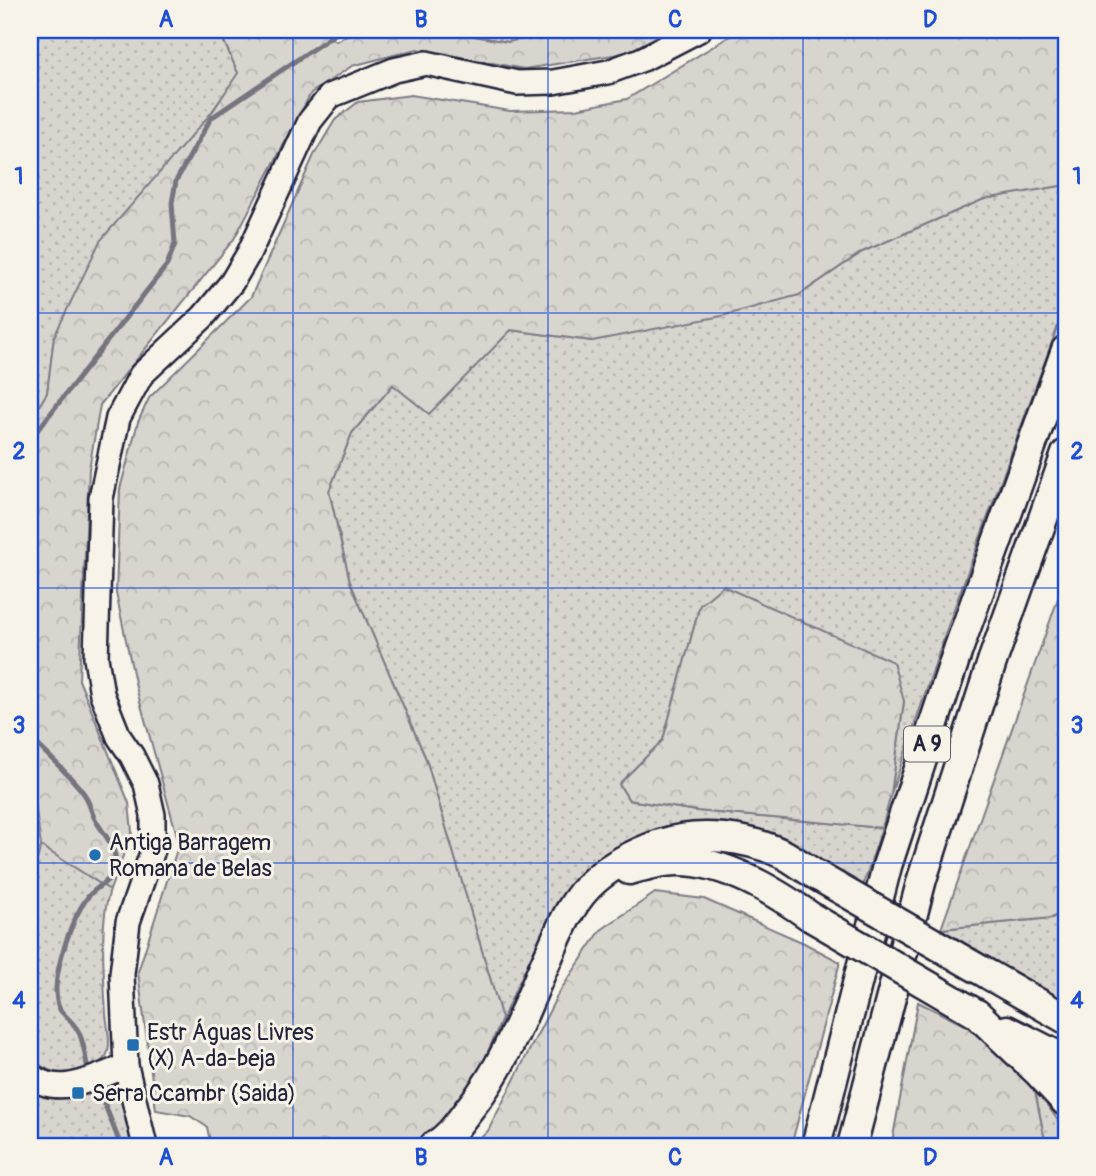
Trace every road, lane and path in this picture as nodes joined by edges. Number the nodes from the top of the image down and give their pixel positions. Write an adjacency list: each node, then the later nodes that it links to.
1 (699, 30): 8 (main road)
2 (1066, 350): 13 (highway, A 9)
3 (1066, 454): 14 (highway, A 9)
4 (596, 879): 5 (highway, bridge); 6 (highway, bridge); 12 (highway)
5 (976, 1014): 7 (highway); 10 (highway)
6 (1066, 1019)
7 (1066, 1060)
8 (126, 1066): 9 (main road); 11 (main road)
9 (30, 1075)
10 (1066, 1102)
11 (145, 1146)
12 (434, 1146)
13 (816, 1146)
14 (852, 1146)

